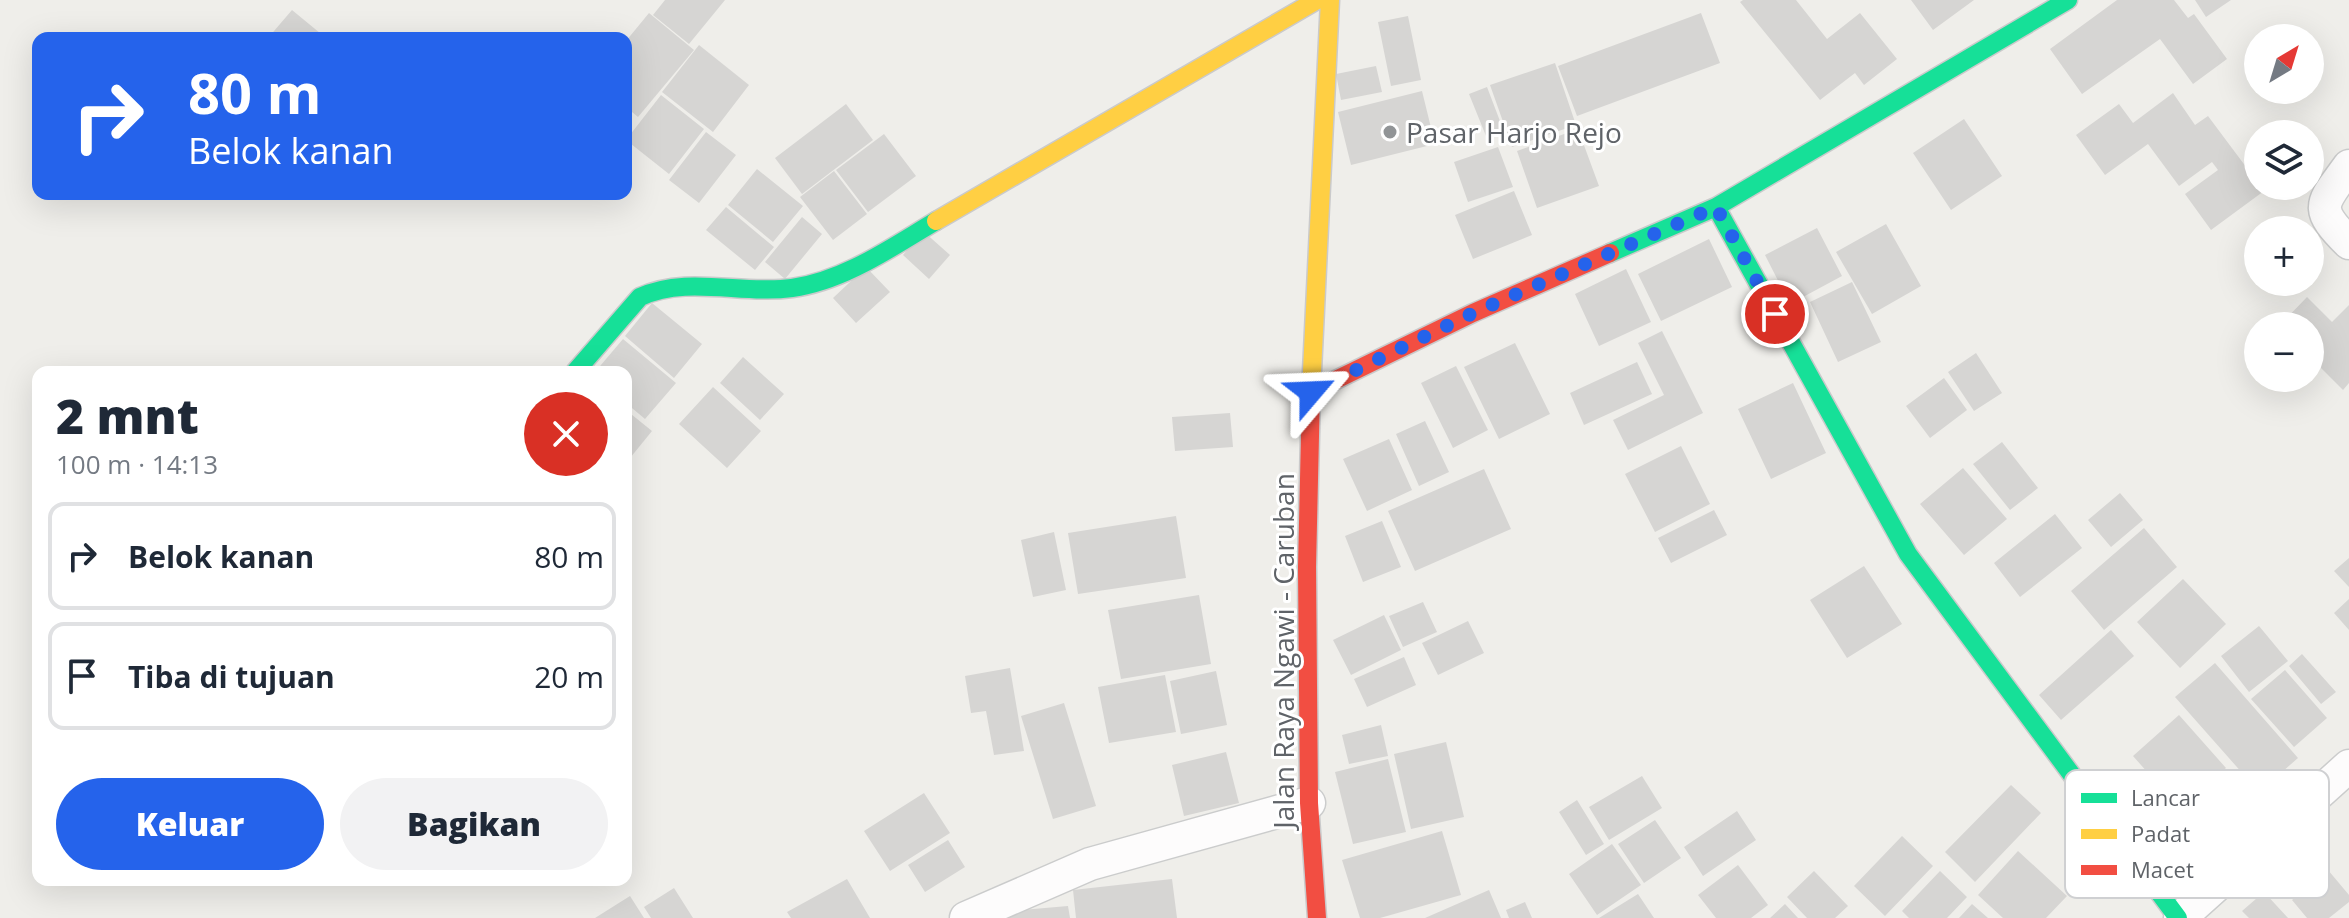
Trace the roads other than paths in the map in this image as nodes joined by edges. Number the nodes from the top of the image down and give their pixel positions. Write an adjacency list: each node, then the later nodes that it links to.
1 (1317, 0): 7 (main road)
2 (1330, 0): 8 (main road, Jalan Raya Ngawi - Caruban)
3 (2068, 0): 5 (main road)
4 (2349, 166): 6 (street)
5 (1716, 207): 8 (main road); 10 (main road)
6 (2349, 243)
7 (580, 366)
8 (1311, 392): 12 (main road, Jalan Raya Ngawi - Caruban)
9 (2349, 766): 11 (street)
10 (2069, 770)
11 (2329, 784)
12 (1309, 803): 15 (street); 16 (main road, Jalan Raya Ngawi - Caruban)
13 (2164, 898): 17 (main road)
14 (2201, 898): 17 (street)
15 (966, 918)
16 (1317, 918)
17 (2179, 918)

